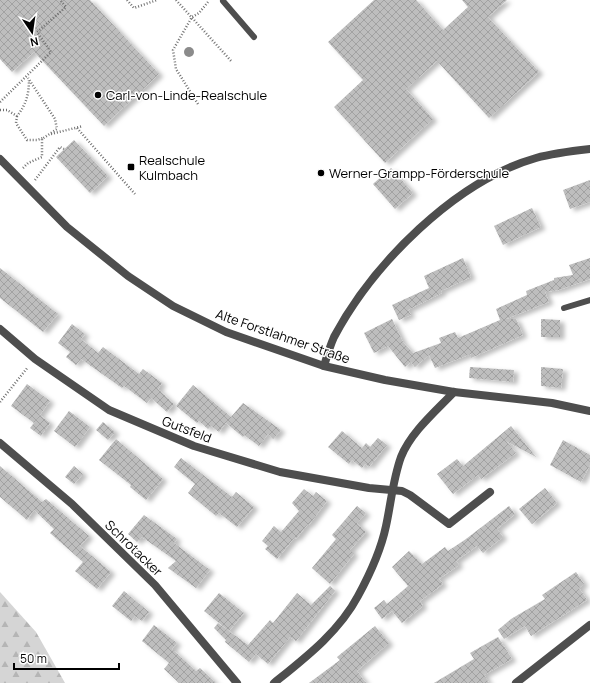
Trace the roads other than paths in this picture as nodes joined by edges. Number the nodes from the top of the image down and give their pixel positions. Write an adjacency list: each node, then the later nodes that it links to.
1 (223, 1): 2 (lane)
2 (254, 37)
3 (590, 149): 8 (street)
4 (0, 159): 8 (street, Alte Forstlahmer Straße)
5 (590, 300): 6 (lane)
6 (564, 308)
7 (0, 329): 12 (street, Gutsfeld)
8 (324, 366): 9 (street, Alte Forstlahmer Straße)
9 (454, 392): 10 (street, Alte Forstlahmer Straße); 12 (street)
10 (590, 411)
11 (0, 443): 15 (street, Schrotacker)
12 (392, 490): 13 (street); 16 (street)
13 (490, 492)
14 (590, 625): 17 (street)
15 (237, 683)
16 (274, 683)
17 (516, 683)

